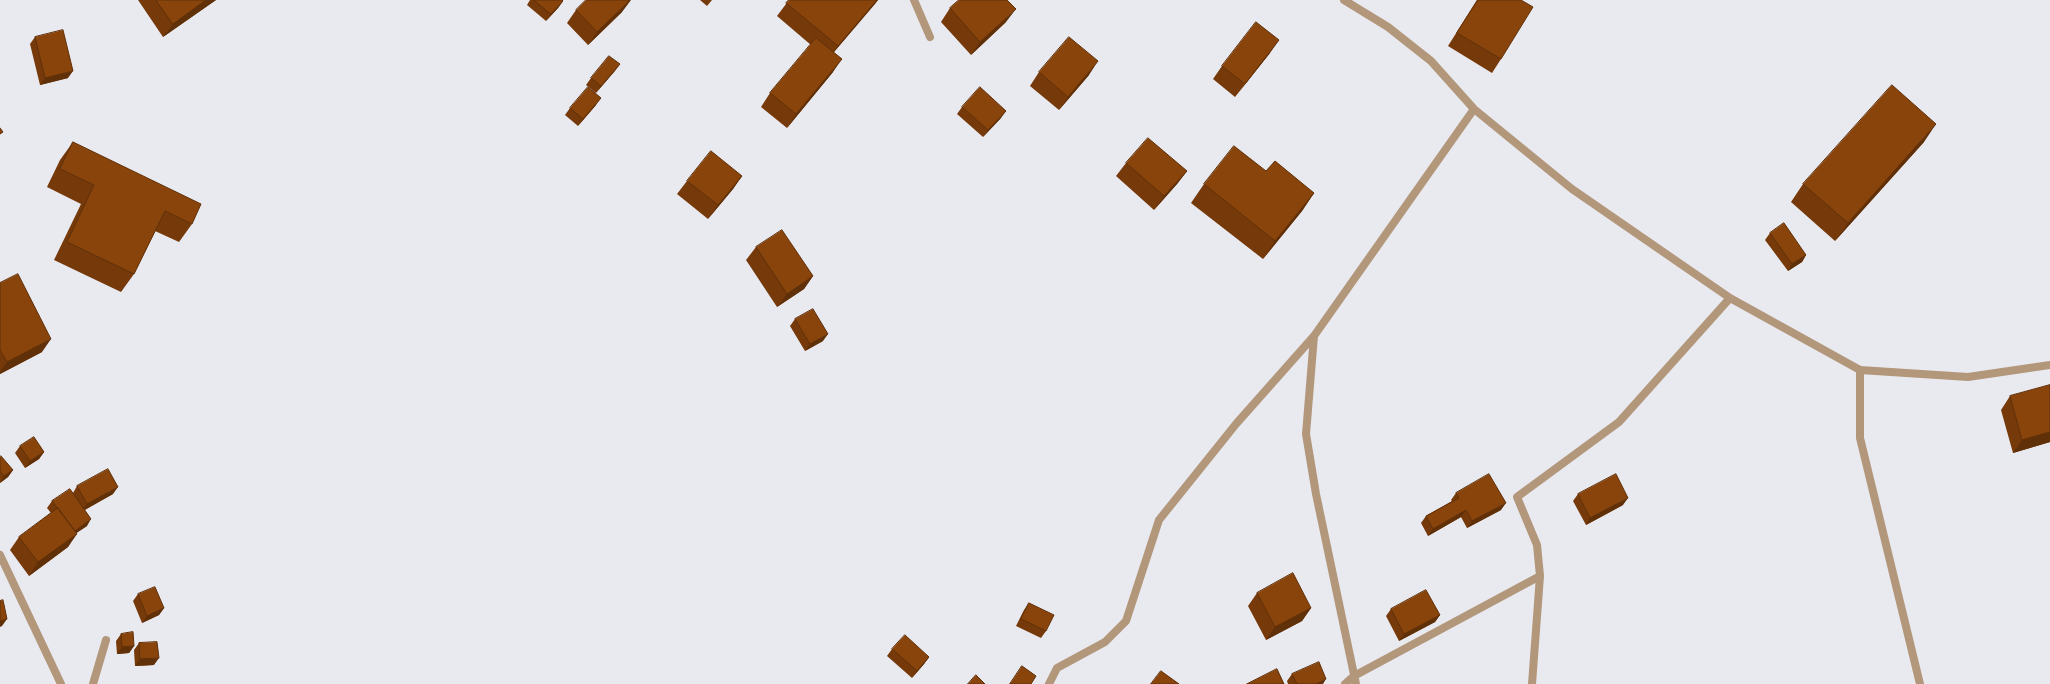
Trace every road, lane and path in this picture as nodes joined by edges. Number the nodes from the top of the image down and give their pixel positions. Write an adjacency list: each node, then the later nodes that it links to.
1 (914, 0): 3 (street)
2 (1344, 0): 4 (street)
3 (930, 37)
4 (1474, 109): 5 (street); 6 (street)
5 (1730, 298): 8 (street); 10 (street)
6 (1314, 336): 12 (street); 15 (street)
7 (2050, 365): 8 (street)
8 (1860, 370): 18 (street)
9 (0, 555): 13 (street)
10 (1540, 576): 12 (street); 17 (street)
11 (106, 640): 14 (street)
12 (1355, 680): 16 (street)
13 (61, 684)
14 (93, 684)
15 (1049, 684)
16 (1345, 684)
17 (1532, 684)
18 (1920, 684)

